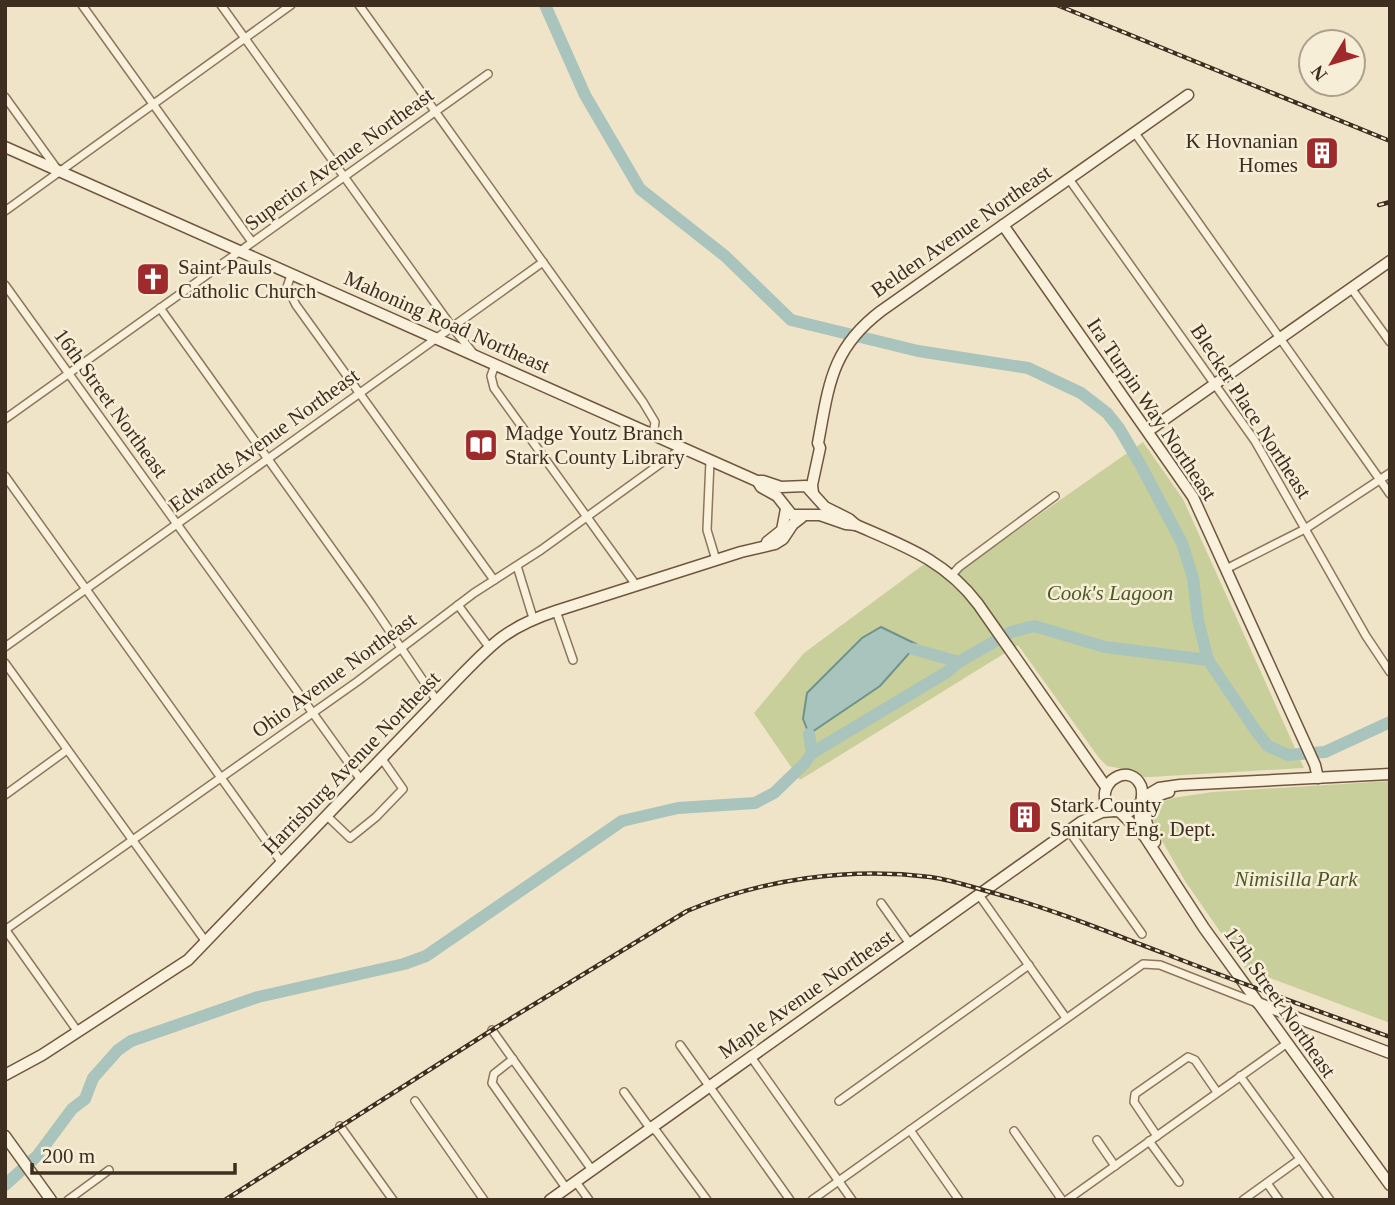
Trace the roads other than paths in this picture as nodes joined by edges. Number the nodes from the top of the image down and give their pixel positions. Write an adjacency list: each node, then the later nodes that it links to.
1 (82, 5): 9 (street)
2 (221, 5): 5 (street)
3 (291, 5): 5 (street)
4 (359, 5): 10 (street)
5 (244, 38): 9 (street); 14 (street)
6 (488, 74): 10 (street, Superior Avenue Northeast)
7 (1188, 95): 11 (street, Belden Avenue Northeast)
8 (5, 97): 13 (street)
9 (153, 104): 13 (street); 18 (street)
10 (435, 111): 14 (street, Superior Avenue Northeast); 21 (street)
11 (1135, 132): 15 (street, Belden Avenue Northeast); 27 (street)
12 (5, 148): 13 (street, Mahoning Road Northeast)
13 (59, 172): 16 (street); 19 (street, Mahoning Road Northeast)
14 (344, 177): 18 (street, Superior Avenue Northeast); 26 (street)
15 (1069, 179): 17 (street, Belden Avenue Northeast); 33 (street, Blecker Place Northeast)
16 (5, 211)
17 (1003, 225): 36 (street, Ira Turpin Way Northeast); 38 (street, Belden Avenue Northeast)
18 (252, 242): 19 (street, Superior Avenue Northeast)
19 (239, 252): 22 (street, Mahoning Road Northeast); 25 (street, Superior Avenue Northeast)
20 (1390, 261): 24 (street)
21 (543, 262): 26 (street, Edwards Avenue Northeast); 37 (street)
22 (291, 275): 28 (street, Mahoning Road Northeast); 34 (street)
23 (5, 285): 32 (street, 16th Street Northeast)
24 (1351, 288): 27 (street); 29 (street)
25 (160, 308): 32 (street, Superior Avenue Northeast); 40 (street)
26 (452, 327): 28 (street, Edwards Avenue Northeast); 30 (street)
27 (1280, 338): 33 (street); 44 (street)
28 (436, 339): 30 (street, Mahoning Road Northeast); 34 (street, Edwards Avenue Northeast)
29 (1390, 342)
30 (477, 357): 31 (street, Mahoning Road Northeast)
31 (495, 365): 37 (street, Mahoning Road Northeast); 52 (street)
32 (69, 374): 35 (street, Superior Avenue Northeast); 53 (street, 16th Street Northeast)
33 (1214, 385): 36 (street); 55 (street, Blecker Place Northeast)
34 (360, 393): 40 (street, Edwards Avenue Northeast); 61 (street)
35 (5, 419)
36 (1148, 431): 59 (street, Ira Turpin Way Northeast)
37 (653, 435): 39 (street, Mahoning Road Northeast)
38 (818, 443): 46 (street, Belden Avenue Northeast); 47 (street, Belden Avenue Northeast)
39 (682, 449): 41 (street, Mahoning Road Northeast); 52 (street, Ohio Avenue Northeast)
40 (268, 459): 53 (street, Edwards Avenue Northeast); 68 (street)
41 (710, 461): 45 (street, Mahoning Road Northeast); 57 (street)
42 (1390, 473): 44 (street)
43 (5, 476): 63 (street)
44 (1380, 480): 48 (street); 55 (street)
45 (757, 481): 46 (street, Mahoning Road Northeast); 50 (street, Mahoning Road Northeast)
46 (794, 485): 47 (street); 50 (street)
47 (814, 494): 51 (street); 54 (street)
48 (1390, 494)
49 (1055, 496): 60 (street)
50 (785, 509): 51 (street); 56 (street, Harrisburg Avenue Northeast)
51 (804, 516): 54 (street); 56 (street, Harrisburg Avenue Northeast)
52 (588, 517): 58 (street, Ohio Avenue Northeast); 62 (street)
53 (177, 525): 63 (street, Edwards Avenue Northeast); 74 (street, 16th Street Northeast)
54 (856, 525): 60 (street)
55 (1305, 528): 59 (street); 72 (street, Blecker Place Northeast)
56 (761, 546): 57 (street, Harrisburg Avenue Northeast)
57 (716, 560): 62 (street, Harrisburg Avenue Northeast)
58 (517, 566): 61 (street, Ohio Avenue Northeast); 66 (street)
59 (1226, 569): 81 (street, Ira Turpin Way Northeast)
60 (952, 575): 77 (street)
61 (494, 580): 64 (street, Ohio Avenue Northeast)
62 (636, 585): 65 (street, Harrisburg Avenue Northeast)
63 (86, 589): 67 (street, Edwards Avenue Northeast); 80 (street)
64 (458, 606): 68 (street, Ohio Avenue Northeast); 69 (street)
65 (556, 611): 66 (street, Harrisburg Avenue Northeast); 70 (street)
66 (533, 618): 69 (street, Harrisburg Avenue Northeast)
67 (5, 647)
68 (401, 648): 73 (street); 74 (street, Ohio Avenue Northeast)
69 (489, 648): 73 (street, Harrisburg Avenue Northeast)
70 (573, 660)
71 (5, 663): 75 (street)
72 (1390, 672)
73 (437, 701): 76 (street, Harrisburg Avenue Northeast)
74 (312, 713): 80 (street, Ohio Avenue Northeast); 82 (street, 16th Street Northeast)
75 (67, 750): 87 (street); 94 (street)
76 (382, 759): 82 (street, Harrisburg Avenue Northeast); 90 (street)
77 (1089, 761): 79 (street); 86 (street)
78 (1390, 774): 81 (street)
79 (1116, 776): 83 (street); 86 (street)
80 (221, 778): 94 (street, Ohio Avenue Northeast); 95 (street)
81 (1318, 778): 84 (street)
82 (361, 780): 90 (street, Harrisburg Avenue Northeast)
83 (1138, 782): 85 (street); 88 (street)
84 (1214, 783): 85 (street); 96 (street)
85 (1180, 785): 88 (street)
86 (1105, 792): 89 (street); 91 (street, Maple Avenue Northeast)
87 (5, 795)
88 (1141, 801): 89 (street); 93 (street, 12th Street Northeast)
89 (1117, 812): 91 (street, Maple Avenue Northeast); 93 (street, 12th Street Northeast)
90 (327, 816): 95 (street, Harrisburg Avenue Northeast)
91 (1084, 820): 92 (street, Maple Avenue Northeast)
92 (1069, 831): 97 (street, Maple Avenue Northeast); 100 (street)
93 (1145, 837): 96 (street, 12th Street Northeast)
94 (132, 840): 99 (street, Ohio Avenue Northeast); 101 (street)
95 (282, 863): 101 (street, Harrisburg Avenue Northeast)
96 (1173, 883): 104 (street, 12th Street Northeast)
97 (979, 895): 102 (street, Maple Avenue Northeast); 103 (street)
98 (881, 903): 102 (street)
99 (5, 929): 107 (street)
100 (1142, 934)
101 (206, 942): 107 (street, Harrisburg Avenue Northeast)
102 (910, 944): 111 (street, Maple Avenue Northeast)
103 (1030, 965): 105 (street); 119 (street)
104 (1258, 1003): 105 (street); 108 (street, 12th Street Northeast); 110 (street)
105 (1066, 1018): 122 (street)
106 (492, 1030): 112 (street)
107 (78, 1032): 113 (street, Harrisburg Avenue Northeast)
108 (1286, 1044): 114 (street); 136 (street, 12th Street Northeast)
109 (680, 1045): 115 (street)
110 (1390, 1053)
111 (751, 1057): 115 (street, Maple Avenue Northeast); 133 (street)
112 (513, 1059): 131 (street); 137 (street)
113 (5, 1075)
114 (1240, 1076): 117 (street); 128 (street)
115 (709, 1087): 121 (street, Maple Avenue Northeast); 146 (street)
116 (624, 1092): 121 (street)
117 (1217, 1092): 125 (street); 125 (street)
118 (415, 1101): 142 (street)
119 (839, 1101)
120 (340, 1126): 141 (street)
121 (652, 1128): 131 (street, Maple Avenue Northeast); 145 (street)
122 (909, 1129): 133 (street); 149 (street)
123 (1014, 1131): 138 (street)
124 (5, 1136): 139 (street)
125 (1157, 1136): 127 (street)
126 (1097, 1140): 129 (street)
127 (1149, 1141): 129 (street); 134 (street)
128 (1300, 1159): 135 (street); 152 (street)
129 (1115, 1166): 138 (street)
130 (109, 1170): 140 (street)
131 (592, 1170): 132 (street, Maple Avenue Northeast)
132 (576, 1181): 137 (street, Maple Avenue Northeast); 144 (street)
133 (838, 1181): 147 (street); 148 (street)
134 (1179, 1182)
135 (1267, 1183): 150 (street); 151 (street)
136 (1389, 1183)
137 (566, 1188): 143 (street, Maple Avenue Northeast)
138 (1070, 1199)
139 (51, 1200)
140 (68, 1200)
141 (393, 1200)
142 (484, 1200)
143 (550, 1200)
144 (589, 1200)
145 (707, 1200)
146 (790, 1200)
147 (812, 1200)
148 (852, 1200)
149 (959, 1200)
150 (1243, 1200)
151 (1279, 1200)
152 (1330, 1200)

